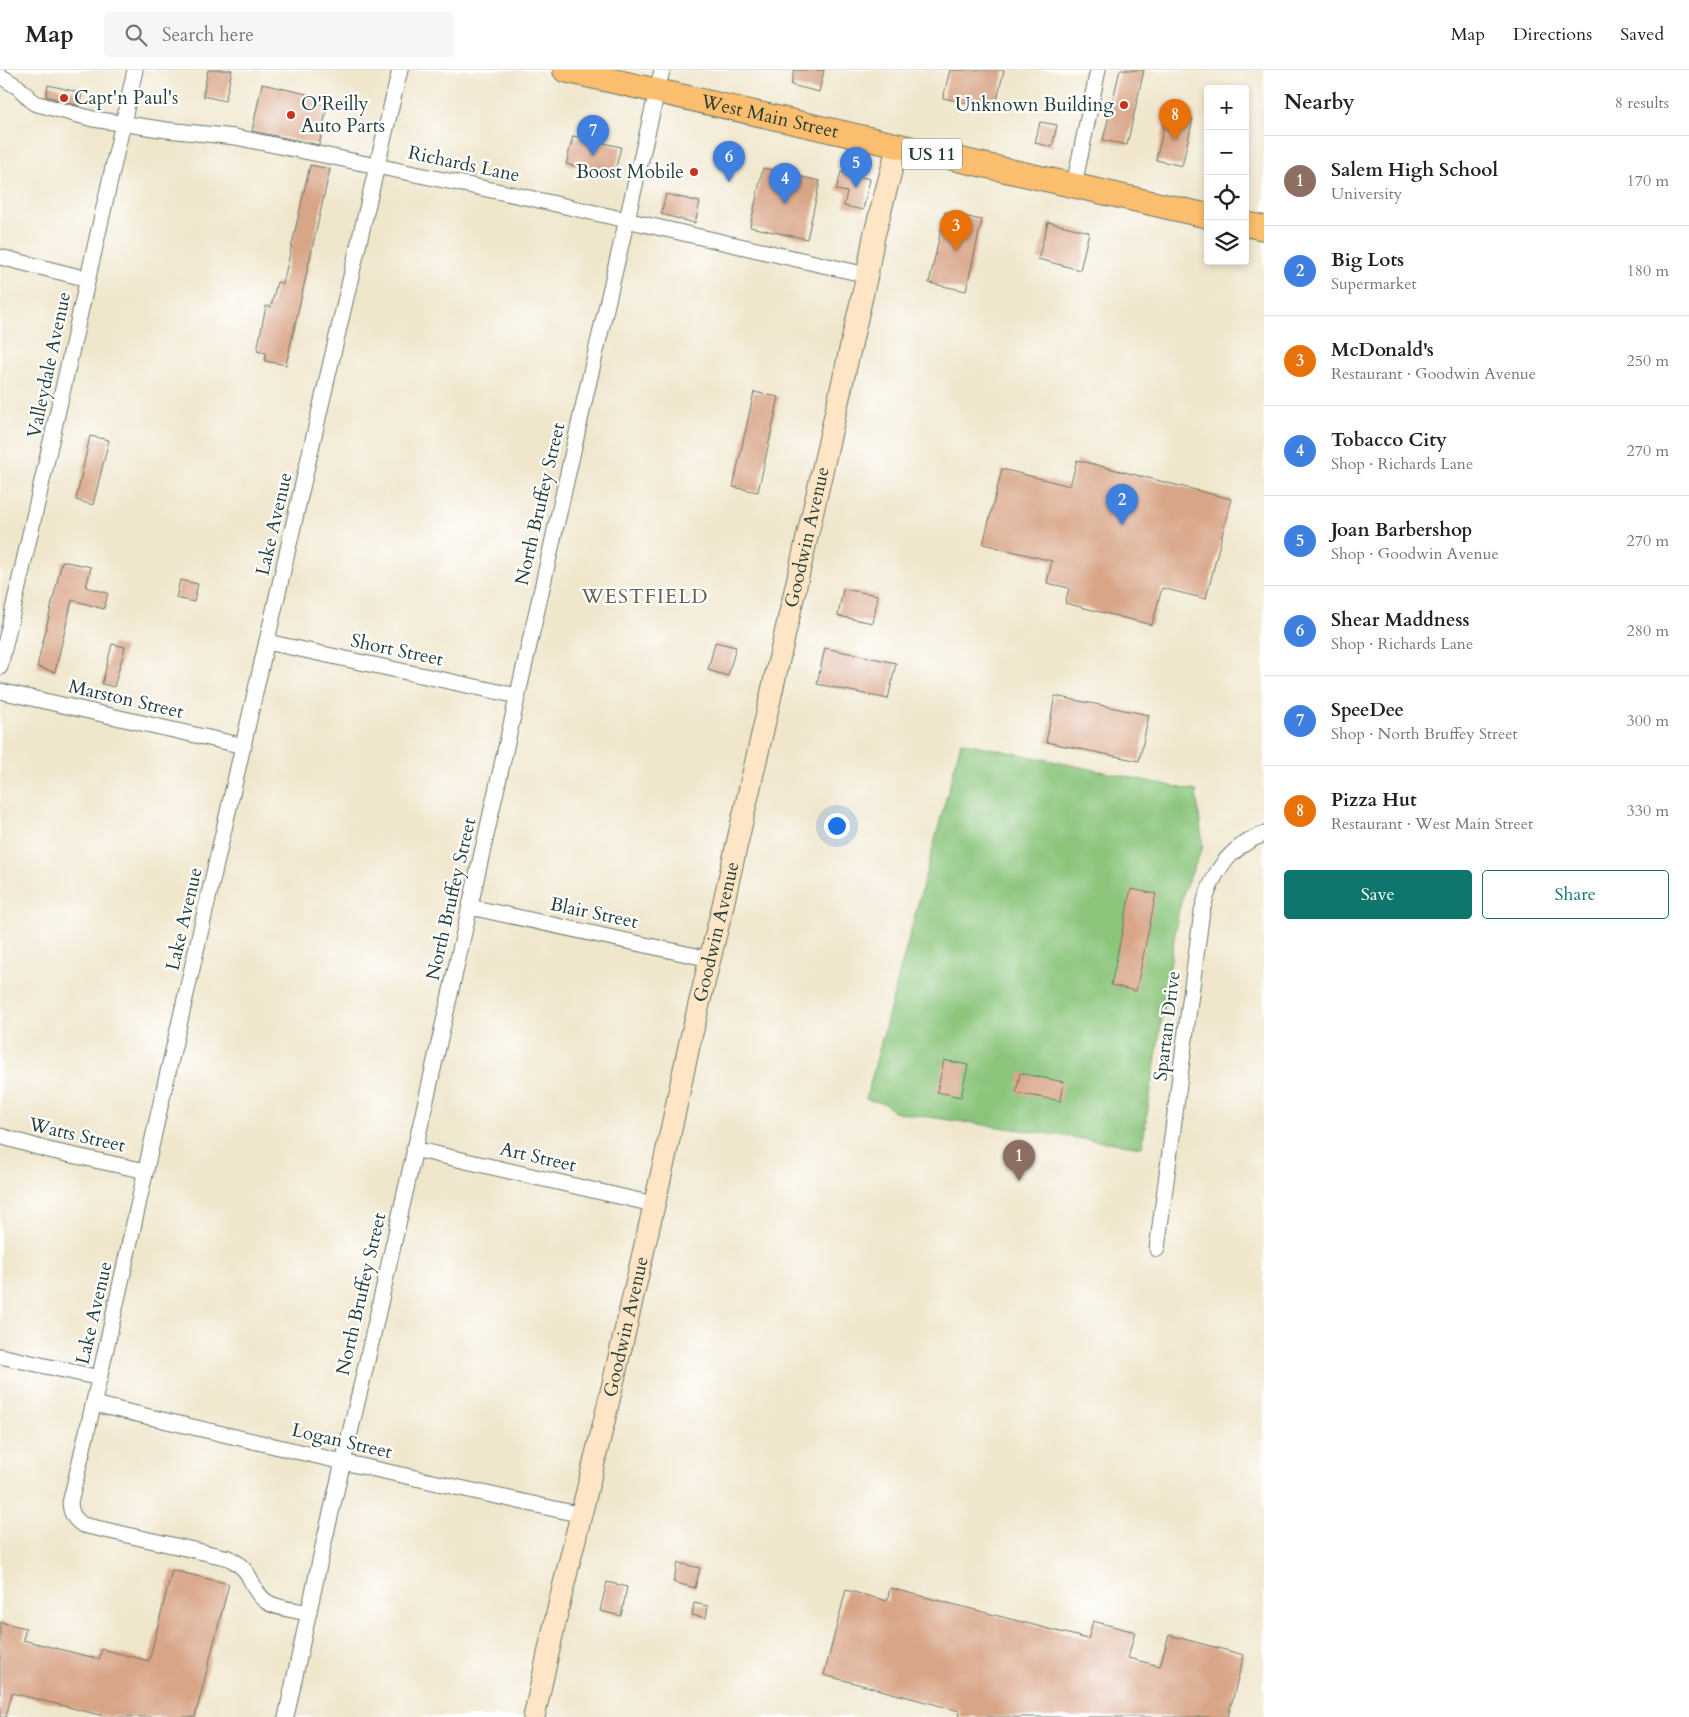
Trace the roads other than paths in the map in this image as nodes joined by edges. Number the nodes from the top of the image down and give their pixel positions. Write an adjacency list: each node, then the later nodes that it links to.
1 (136, 70): 7 (street, Valleydale Avenue)
2 (400, 70): 9 (street, Lake Avenue)
3 (565, 70): 6 (main road, West Main Street / US 11)
4 (1098, 70): 10 (street)
5 (0, 76): 7 (street, Richards Lane)
6 (660, 80): 8 (main road, West Main Street / US 11); 12 (street, North Bruffey Street)
7 (123, 124): 9 (street, Richards Lane); 17 (street, Valleydale Avenue)
8 (898, 145): 10 (main road, West Main Street / US 11); 16 (street, Goodwin Avenue)
9 (377, 166): 12 (street, Richards Lane); 18 (street, Lake Avenue)
10 (1074, 185): 11 (main road, West Main Street / US 11)
11 (1204, 215)
12 (627, 221): 16 (street, Richards Lane); 21 (street, North Bruffey Street)
13 (1249, 225): 14 (main road)
14 (1264, 228)
15 (0, 257): 17 (street)
16 (867, 276): 25 (street, Goodwin Avenue)
17 (88, 279): 19 (street, Valleydale Avenue)
18 (267, 642): 21 (street, Short Street); 22 (street, Lake Avenue)
19 (0, 668)
20 (0, 691): 22 (street, Marston Street)
21 (518, 696): 24 (street, North Bruffey Street)
22 (244, 746): 28 (street, Lake Avenue)
23 (1264, 834): 30 (street, Spartan Drive)
24 (470, 907): 25 (street, Blair Street); 27 (street, North Bruffey Street)
25 (710, 959): 29 (street, Goodwin Avenue)
26 (0, 1136): 28 (street, Watts Street)
27 (414, 1149): 29 (street, Art Street); 34 (street, North Bruffey Street)
28 (146, 1172): 32 (street, Lake Avenue)
29 (653, 1204): 35 (street, Goodwin Avenue)
30 (1157, 1249)
31 (0, 1356): 32 (street)
32 (100, 1378): 33 (street, Lake Avenue)
33 (94, 1404): 34 (street, Logan Street); 36 (street, Lake Avenue)
34 (343, 1462): 35 (street, Logan Street); 36 (street, North Bruffey Street)
35 (582, 1515): 38 (street, Goodwin Avenue)
36 (309, 1613): 37 (street, North Bruffey Street)
37 (286, 1717)
38 (534, 1717)

